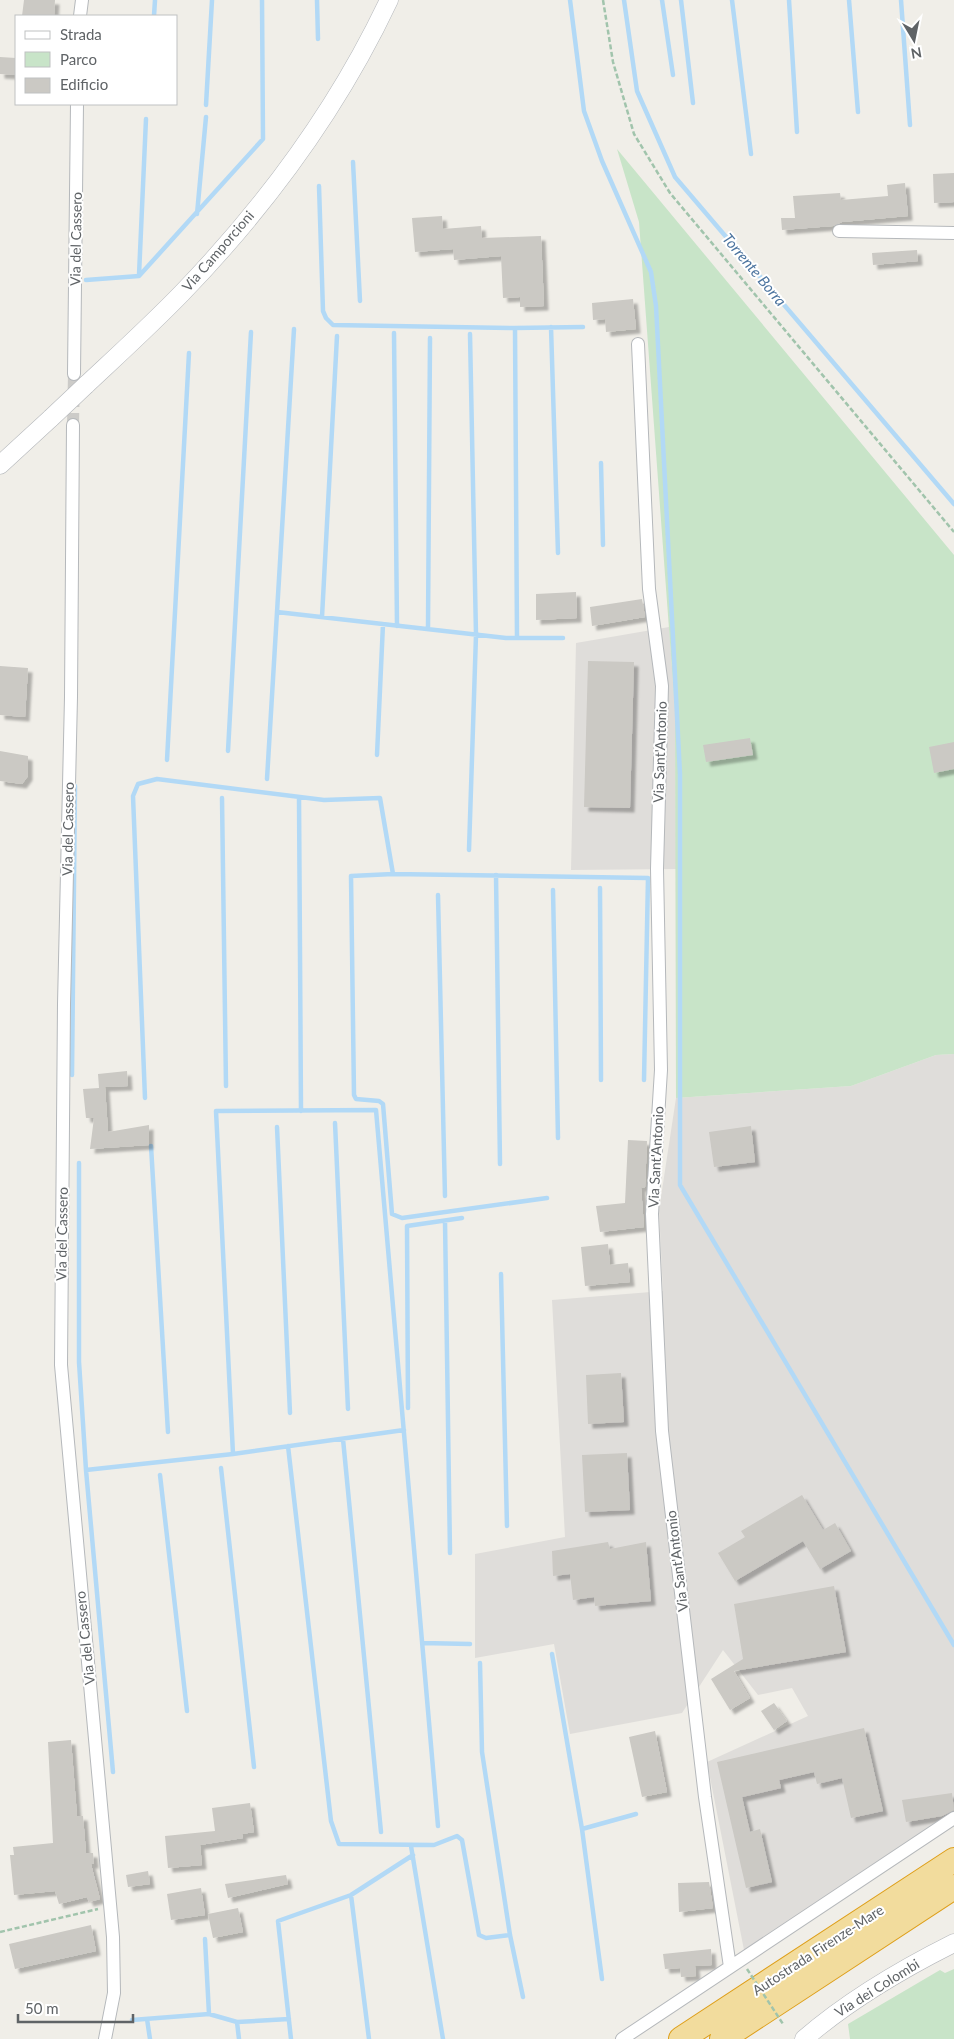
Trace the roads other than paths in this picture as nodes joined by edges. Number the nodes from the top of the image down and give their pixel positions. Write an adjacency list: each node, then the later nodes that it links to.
1 (82, 0): 3 (street)
2 (389, 0): 8 (main road, Via Camporcioni)
3 (80, 15)
4 (77, 105): 8 (street, Via del Cassero)
5 (839, 232): 6 (street)
6 (954, 233)
7 (638, 344): 15 (street, Via Sant'Antonio)
8 (80, 380): 10 (main road, Via Camporcioni, bridge)
9 (73, 425): 16 (street, Via del Cassero)
10 (0, 465)
11 (954, 1818): 15 (street)
12 (954, 1860): 18 (highway, Autostrada Firenze-Mare)
13 (954, 1887): 19 (highway, Autostrada Firenze-Mare)
14 (954, 1943): 20 (main road, Via dei Colombi)
15 (730, 1967): 17 (street)
16 (105, 2039)
17 (622, 2039)
18 (681, 2039)
19 (722, 2039)
20 (804, 2039)

